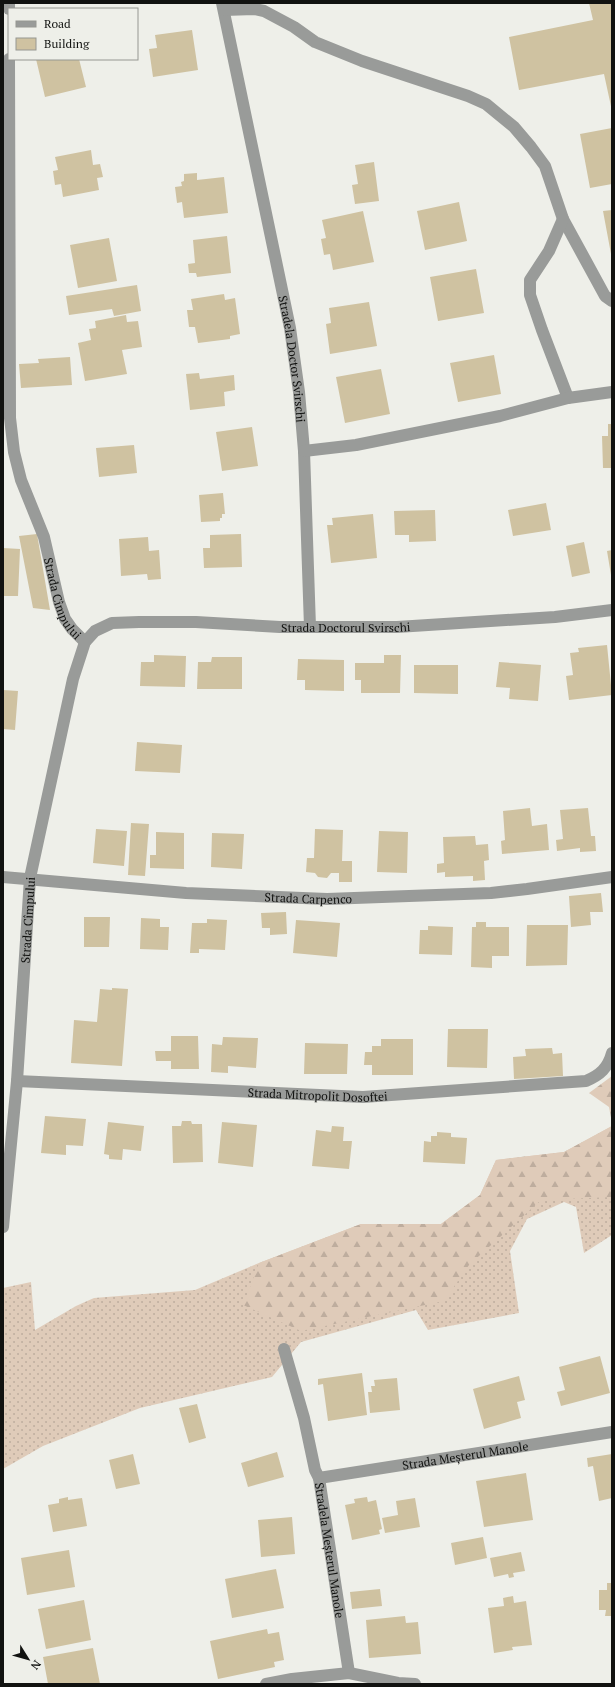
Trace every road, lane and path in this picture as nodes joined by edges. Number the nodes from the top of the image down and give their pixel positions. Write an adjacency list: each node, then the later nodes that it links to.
1 (223, 6): 3 (street); 8 (street, Stradela Doctor Svirschi)
2 (9, 60): 7 (street, Strada Cîmpului)
3 (563, 219): 4 (street); 6 (street)
4 (612, 301)
5 (612, 392): 6 (street)
6 (568, 398): 8 (street)
7 (6, 417): 11 (street, Strada Cîmpului)
8 (304, 451): 10 (street, Stradela Doctor Svirschi)
9 (612, 610): 10 (street, Strada Doctorul Svirschi)
10 (310, 627): 11 (street, Strada Doctorul Svirschi)
11 (85, 642): 14 (street, Strada Cîmpului)
12 (3, 877): 14 (street, Strada Carpenco)
13 (612, 877): 14 (street, Strada Carpenco)
14 (30, 878): 16 (street, Strada Cîmpului)
15 (611, 1057): 16 (street, Strada Mitropolit Dosoftei)
16 (17, 1081): 17 (street, Strada Cîmpului)
17 (3, 1227)
18 (284, 1349): 20 (street, Stradela Meșterul Manole)
19 (612, 1432): 20 (street, Strada Meșterul Manole)
20 (319, 1478): 21 (street, Stradela Meșterul Manole)
21 (349, 1673): 22 (street); 23 (street)
22 (266, 1684)
23 (416, 1684)

